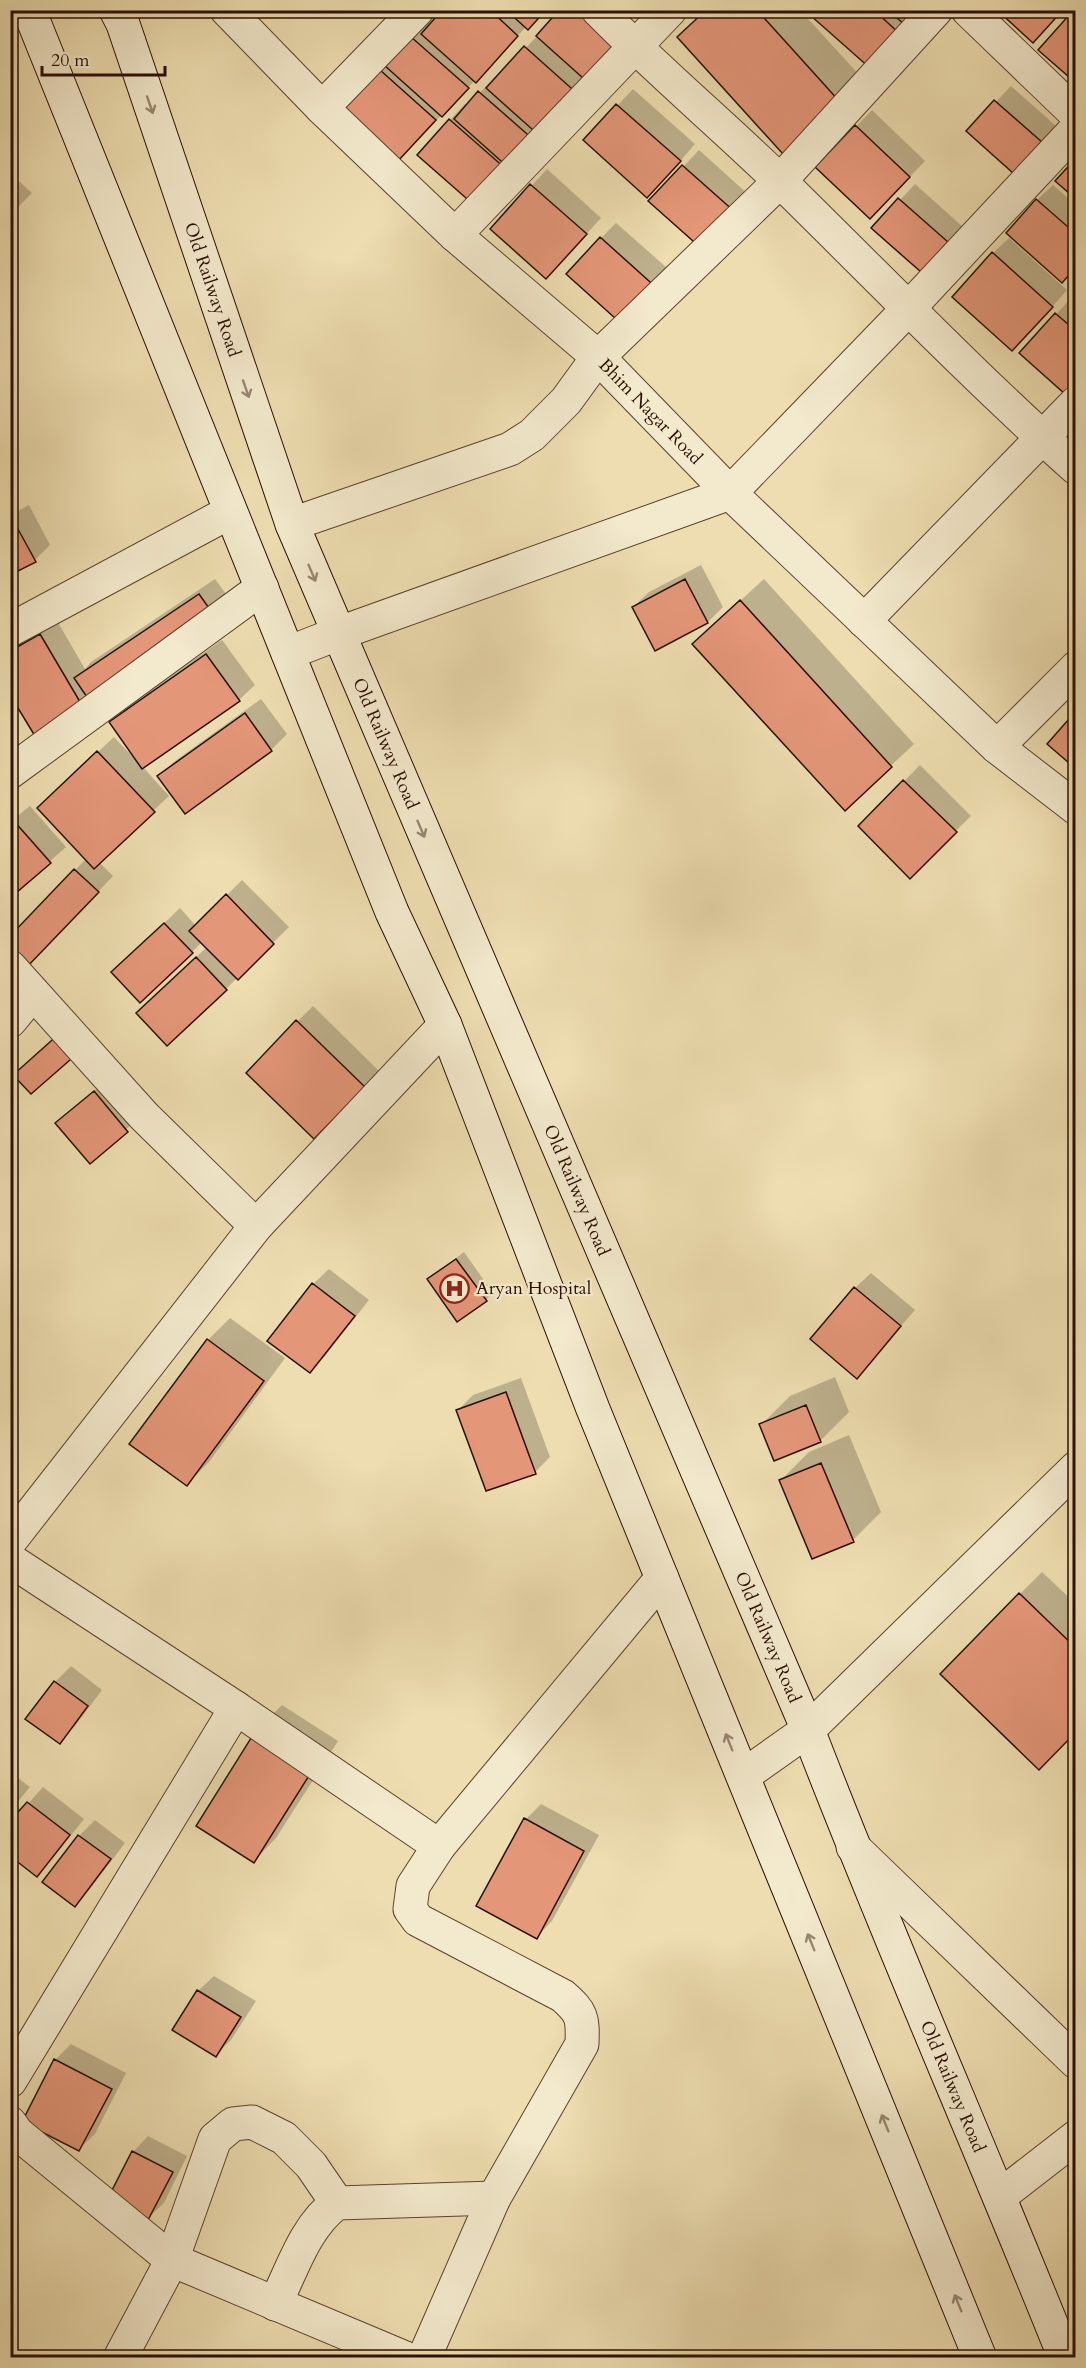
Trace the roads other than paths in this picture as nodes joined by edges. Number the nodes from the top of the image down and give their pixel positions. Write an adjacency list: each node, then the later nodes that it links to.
1 (30, 10): 21 (street)
2 (227, 10): 10 (street, Bhim Nagar Road)
3 (417, 10): 10 (street)
4 (598, 10): 9 (street)
5 (670, 10): 9 (street)
6 (936, 10): 13 (street)
7 (968, 10): 11 (street)
8 (126, 15): 22 (street, Old Railway Road, one-way to 22)
9 (635, 47): 13 (street); 14 (street)
10 (322, 108): 14 (street, Bhim Nagar Road)
11 (1076, 114)
12 (1076, 129): 15 (street)
13 (780, 181): 15 (street); 16 (street)
14 (455, 235): 16 (street, Bhim Nagar Road)
15 (908, 310): 18 (street); 20 (street)
16 (598, 357): 20 (street, Bhim Nagar Road); 22 (street)
17 (1076, 403): 18 (street)
18 (1042, 438): 19 (street); 24 (street)
19 (1076, 468)
20 (730, 493): 24 (street, Bhim Nagar Road); 26 (street)
21 (231, 512): 23 (street); 25 (street)
22 (292, 524): 26 (street, Old Railway Road, one-way to 26)
23 (262, 588): 27 (street); 30 (street)
24 (864, 621): 29 (street, Bhim Nagar Road)
25 (10, 630)
26 (337, 634): 27 (street); 42 (street, Old Railway Road, one-way to 42)
27 (288, 653): 35 (street)
28 (1076, 668): 29 (street)
29 (997, 747): 31 (street, Bhim Nagar Road)
30 (10, 772)
31 (1076, 808)
32 (10, 967): 33 (street)
33 (33, 993): 34 (street); 36 (street)
34 (10, 1021)
35 (445, 1024): 36 (street); 40 (street)
36 (256, 1226): 38 (street)
37 (1076, 1468): 42 (street)
38 (10, 1541)
39 (10, 1560): 41 (street)
40 (662, 1578): 43 (street, one-way to 40); 44 (street)
41 (237, 1708): 44 (street); 47 (street)
42 (808, 1730): 43 (street); 45 (street, Old Railway Road)
43 (743, 1776): 58 (street, one-way to 43)
44 (439, 1846): 51 (street)
45 (853, 1847): 46 (street); 50 (street, Old Railway Road)
46 (1076, 2062)
47 (10, 2081)
48 (10, 2123): 53 (street)
49 (1076, 2137): 50 (street)
50 (1000, 2196): 59 (street, Old Railway Road)
51 (494, 2199): 52 (street); 57 (street)
52 (337, 2203): 53 (street); 54 (street)
53 (172, 2260): 54 (street); 55 (street)
54 (275, 2304): 56 (street)
55 (120, 2358)
56 (405, 2358)
57 (424, 2358)
58 (980, 2358)
59 (1065, 2358)

